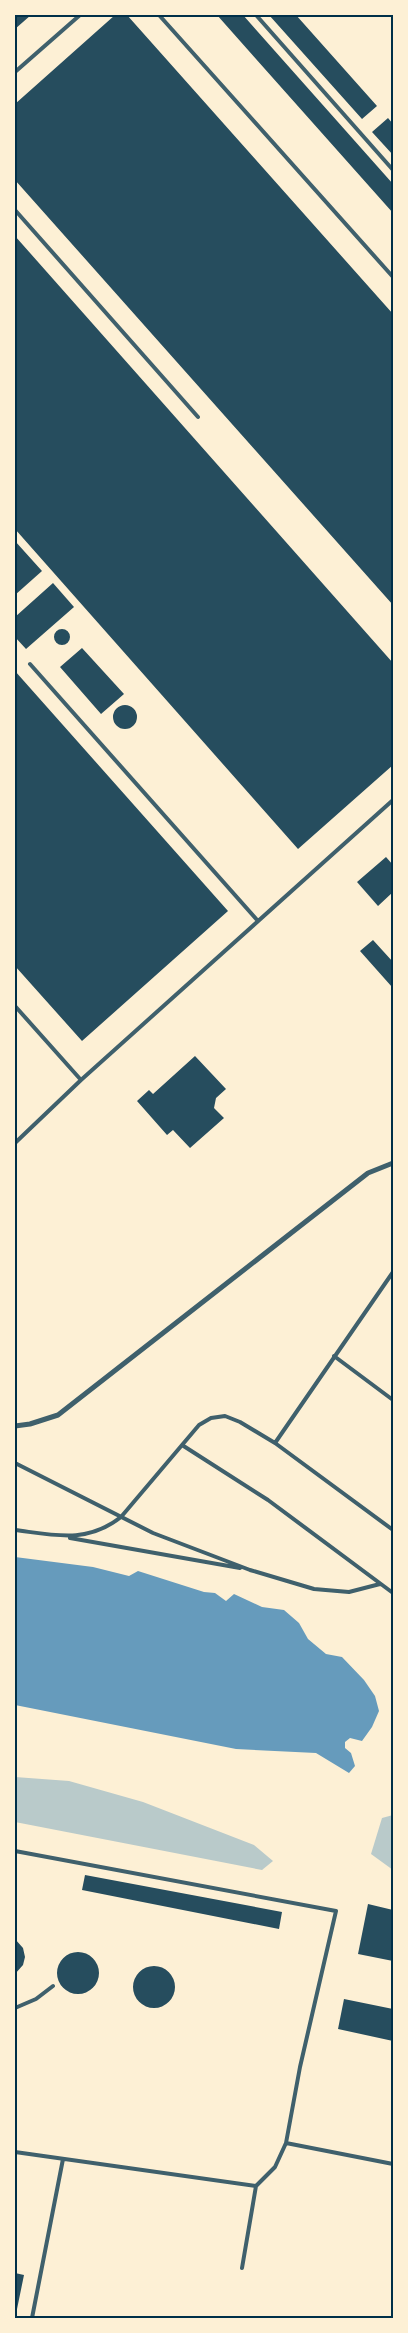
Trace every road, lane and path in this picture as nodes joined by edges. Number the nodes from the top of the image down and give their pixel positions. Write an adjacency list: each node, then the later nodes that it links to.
1 (80, 15): 4 (lane)
2 (159, 15): 7 (lane)
3 (256, 15): 5 (lane)
4 (15, 72)
5 (393, 170)
6 (15, 210): 8 (lane)
7 (393, 278)
8 (198, 417)
9 (30, 664): 11 (lane)
10 (393, 800): 11 (lane)
11 (258, 921): 13 (lane)
12 (15, 1006): 13 (lane)
13 (81, 1080): 14 (lane)
14 (15, 1143)
15 (393, 1163): 19 (street)
16 (393, 1272): 17 (lane)
17 (334, 1356): 18 (lane); 20 (lane)
18 (393, 1400)
19 (15, 1426)
20 (275, 1443): 21 (lane); 25 (lane)
21 (182, 1445): 23 (lane); 28 (lane)
22 (15, 1463): 23 (lane)
23 (121, 1517): 26 (lane); 27 (lane)
24 (15, 1530): 26 (lane)
25 (393, 1530)
26 (65, 1537): 27 (lane)
27 (250, 1570): 28 (lane)
28 (380, 1584): 29 (lane)
29 (393, 1593)
30 (15, 1851): 33 (lane)
31 (53, 1986): 32 (lane)
32 (15, 2008)
33 (286, 2143): 36 (lane); 37 (lane)
34 (15, 2152): 35 (lane)
35 (62, 2159): 37 (lane); 39 (lane)
36 (393, 2164)
37 (256, 2186): 38 (lane)
38 (242, 2268)
39 (32, 2318)

